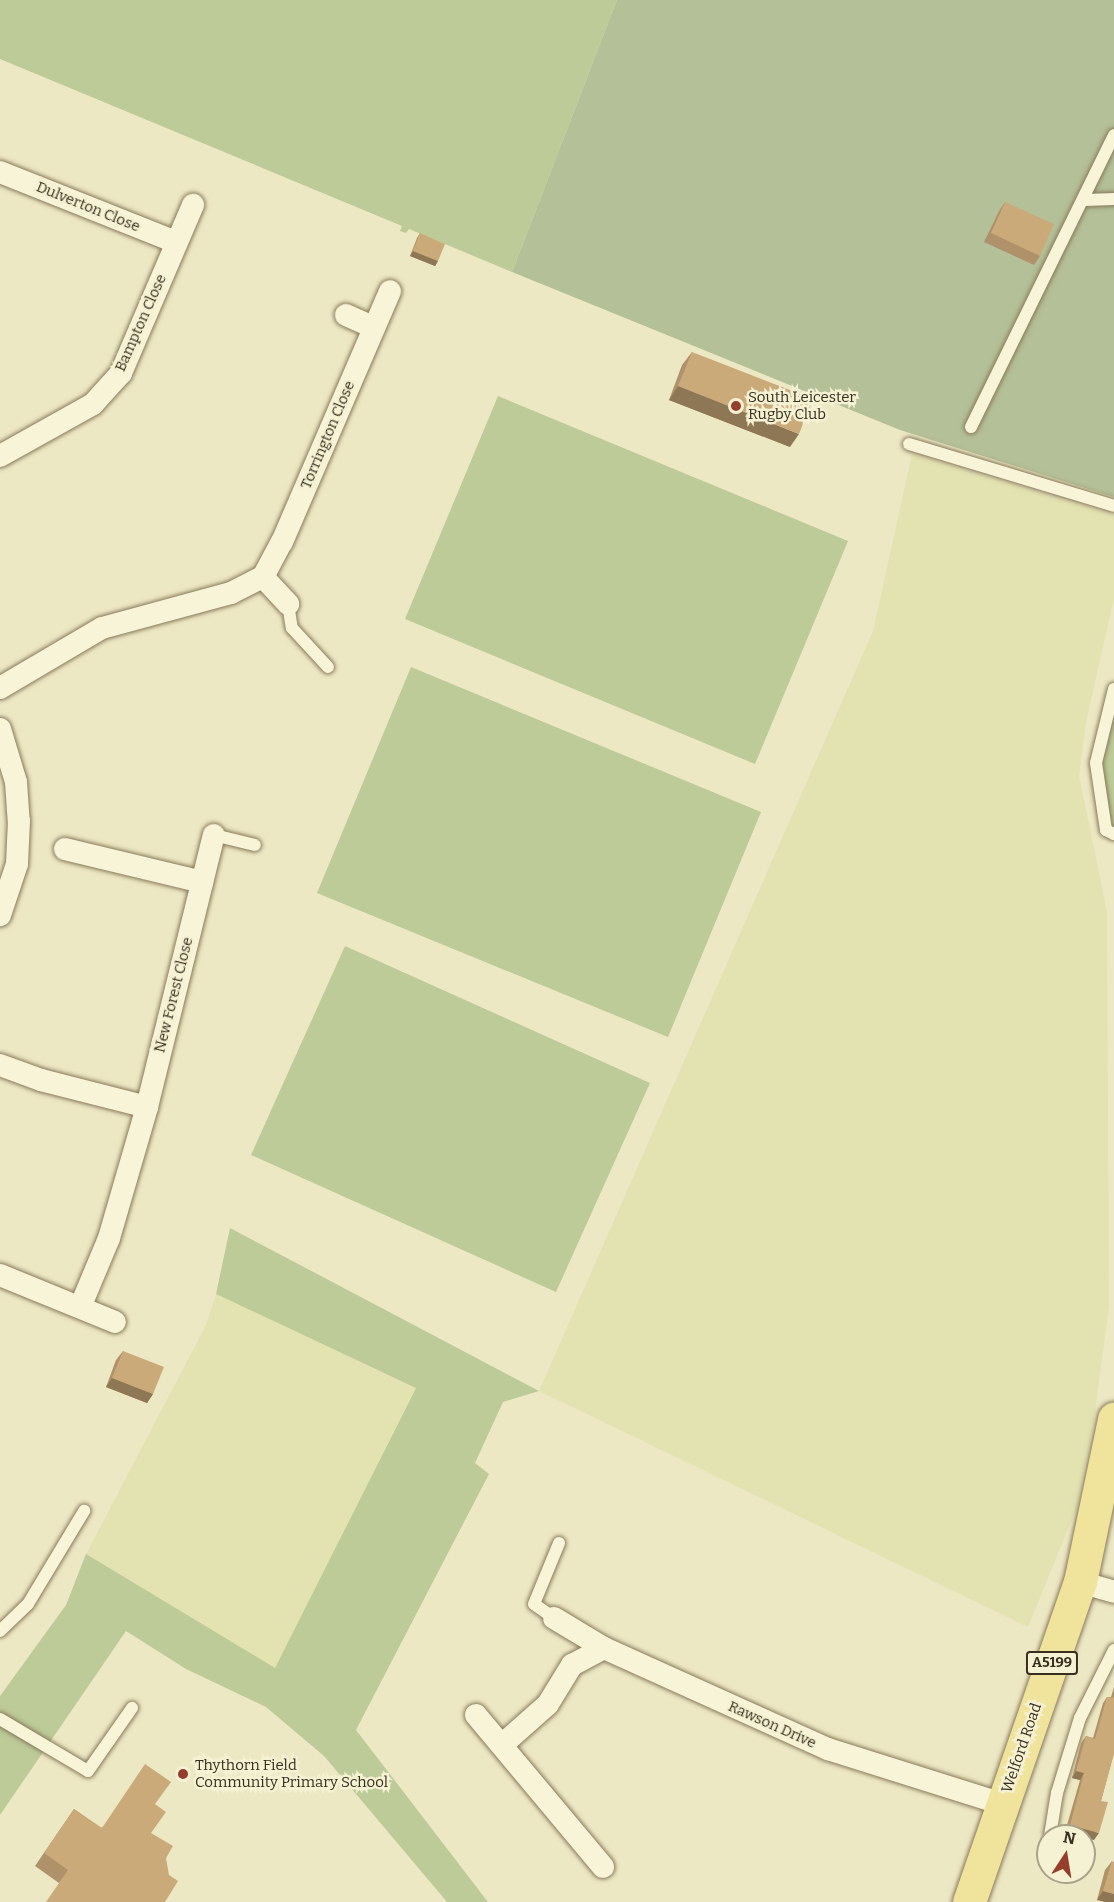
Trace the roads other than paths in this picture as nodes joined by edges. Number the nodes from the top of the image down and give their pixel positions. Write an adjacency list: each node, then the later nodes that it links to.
1 (1114, 135): 4 (lane)
2 (0, 172): 6 (street, Dulverton Close)
3 (1114, 199): 4 (lane)
4 (1085, 200): 10 (lane)
5 (193, 205): 6 (street, Bampton Close)
6 (176, 242): 12 (street, Bampton Close)
7 (390, 291): 9 (street, Torrington Close)
8 (346, 315): 9 (street)
9 (374, 327): 14 (street, Torrington Close)
10 (972, 427)
11 (909, 444): 13 (lane)
12 (0, 456)
13 (1114, 506)
14 (263, 577): 15 (street); 17 (street)
15 (288, 604): 16 (lane)
16 (328, 668)
17 (0, 688)
18 (1114, 689): 20 (lane)
19 (0, 729): 25 (street)
20 (1114, 834)
21 (214, 835): 22 (lane); 24 (street, New Forest Close)
22 (255, 845)
23 (65, 849): 24 (street)
24 (202, 882): 27 (street, New Forest Close)
25 (0, 915)
26 (0, 1065): 27 (street)
27 (147, 1107): 29 (street, New Forest Close)
28 (0, 1275): 29 (street)
29 (81, 1305): 30 (street)
30 (115, 1322)
31 (1114, 1419): 34 (main road, Welford Road / A5199)
32 (84, 1511): 37 (lane)
33 (559, 1543): 36 (lane)
34 (1080, 1581): 35 (street); 44 (main road, Welford Road / A5199)
35 (1114, 1592)
36 (554, 1618): 38 (street, Rawson Drive)
37 (0, 1630)
38 (604, 1648): 43 (street); 44 (street, Rawson Drive)
39 (1114, 1650): 45 (lane)
40 (132, 1708): 42 (lane)
41 (476, 1715): 43 (street)
42 (0, 1719)
43 (503, 1744): 46 (street)
44 (1002, 1804): 47 (main road, Welford Road / A5199)
45 (1052, 1824)
46 (603, 1868)
47 (969, 1902)

